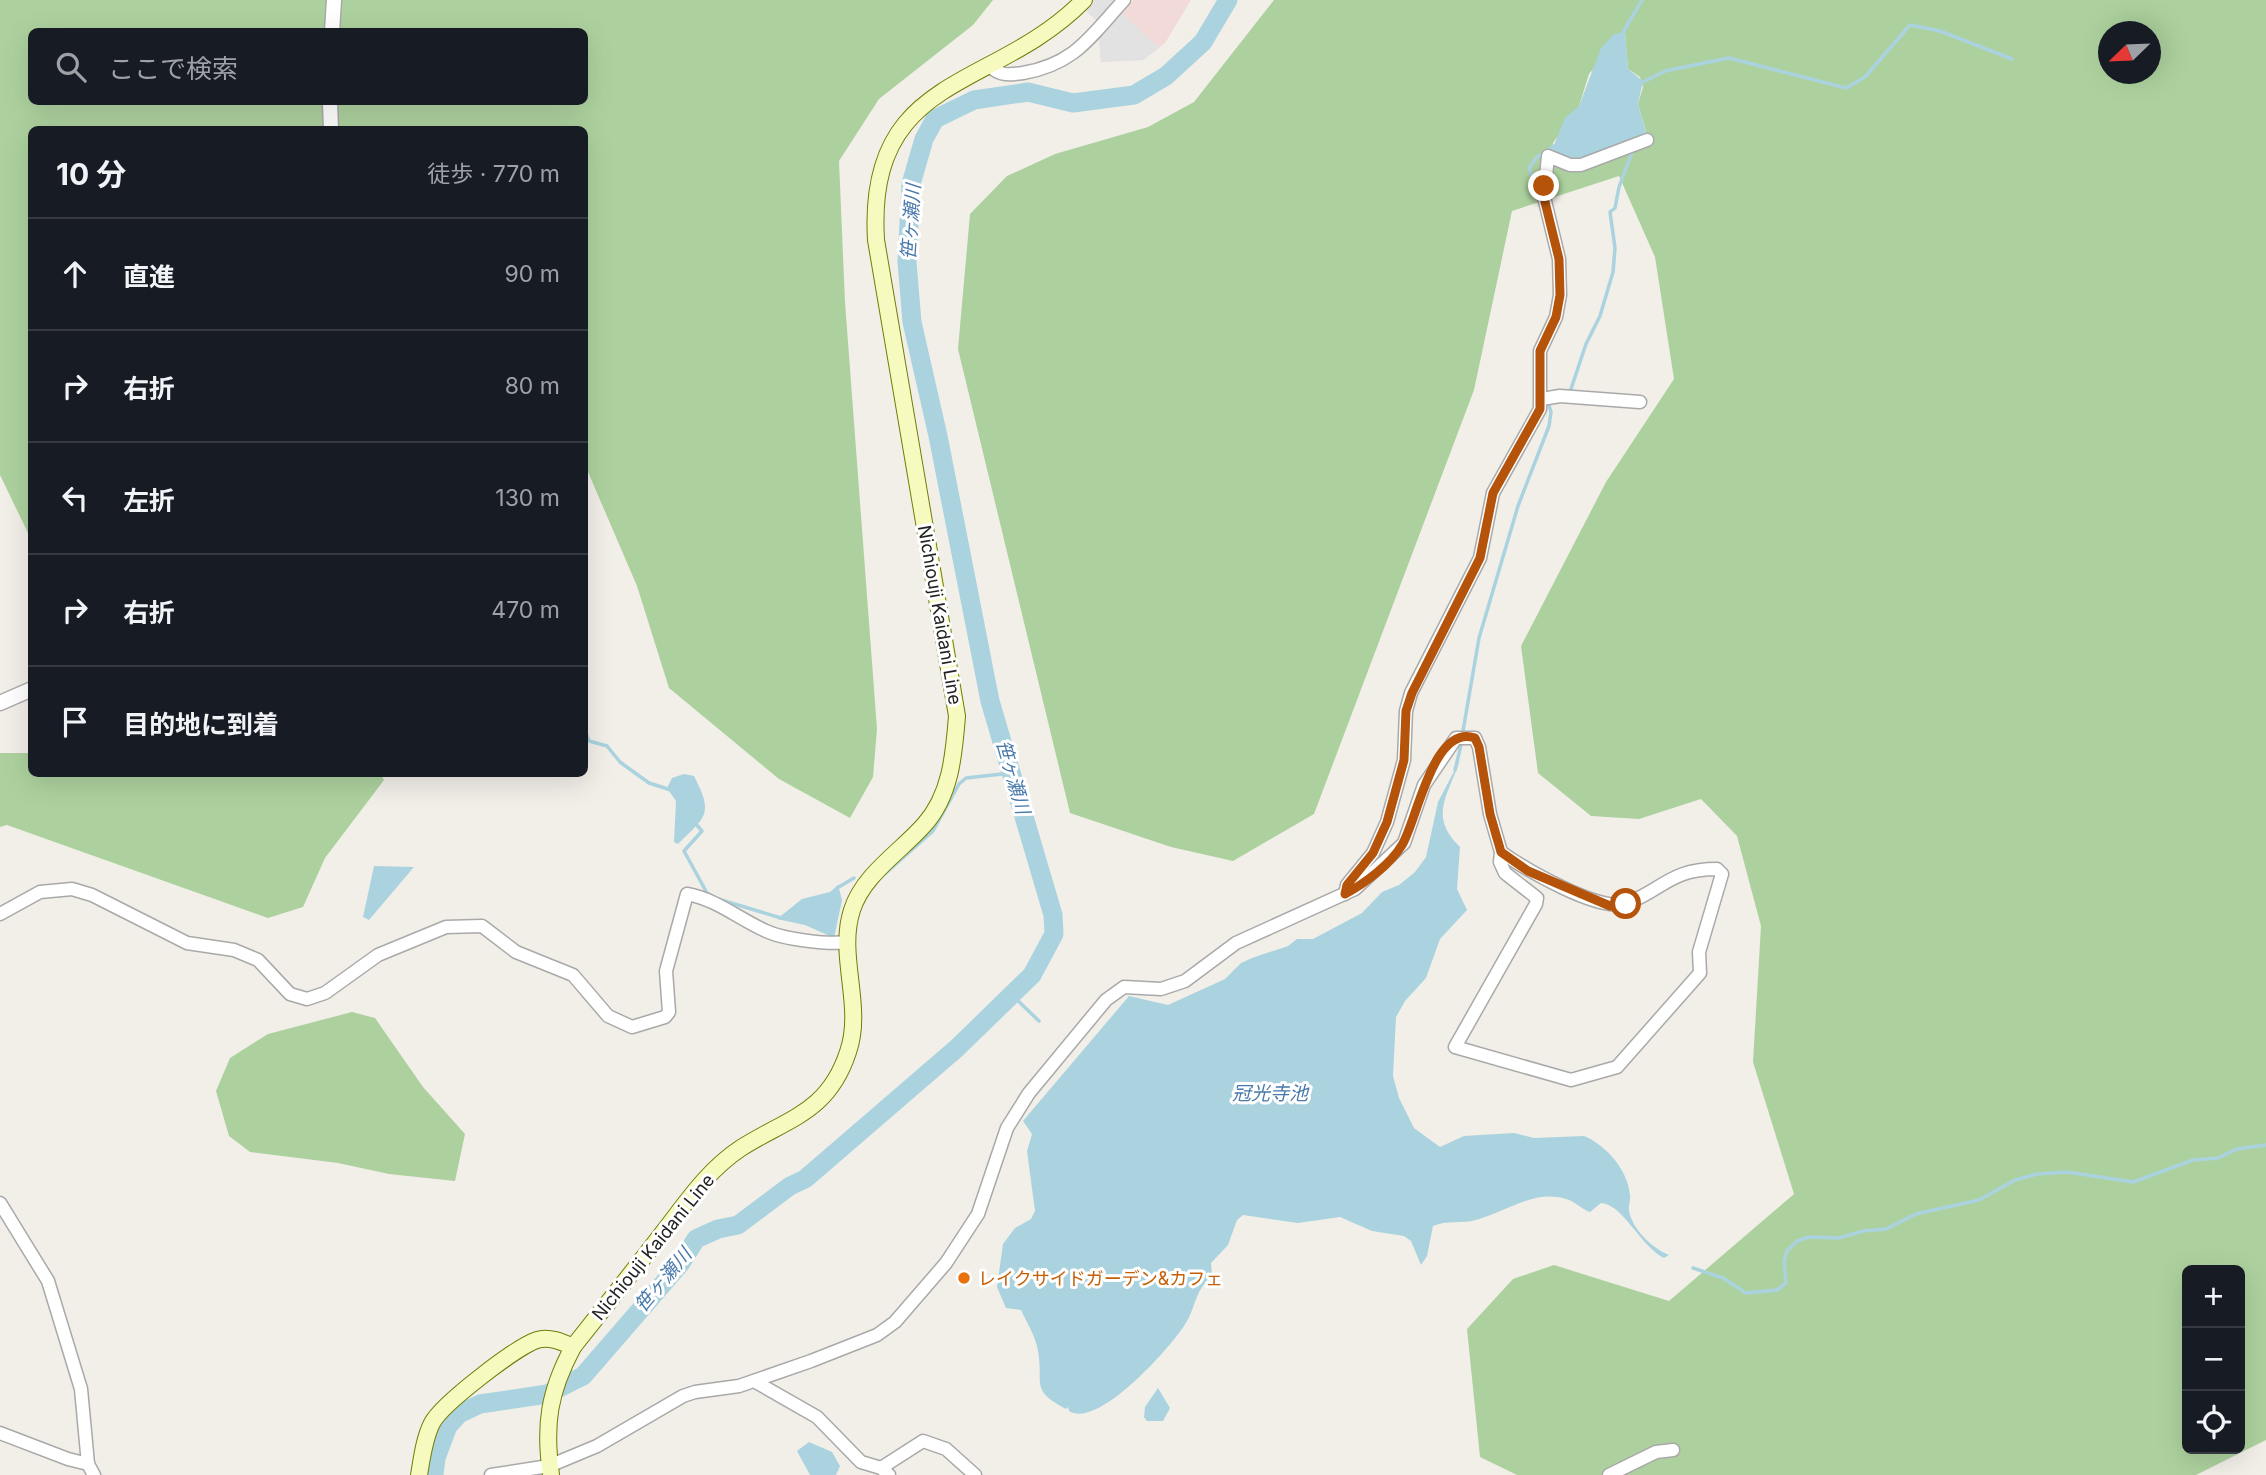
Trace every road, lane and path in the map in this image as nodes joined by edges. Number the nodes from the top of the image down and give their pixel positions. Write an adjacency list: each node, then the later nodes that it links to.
1 (334, 0): 4 (street)
2 (1084, 0): 5 (main road, Nichiouji Kaidani Line)
3 (1124, 0): 5 (street)
4 (332, 28)
5 (988, 65): 16 (main road, Nichiouji Kaidani Line)
6 (330, 105): 7 (street)
7 (331, 126)
8 (1647, 140): 9 (street)
9 (1543, 393): 10 (street); 14 (street)
10 (1640, 402)
11 (28, 691): 12 (street)
12 (0, 703)
13 (1501, 852): 13 (street); 14 (street)
14 (1345, 894): 19 (street)
15 (0, 914): 16 (street)
16 (847, 942): 18 (main road, Nichiouji Kaidani Line)
17 (0, 1202): 22 (street)
18 (573, 1347): 23 (main road, Nichiouji Kaidani Line); 25 (main road)
19 (754, 1381): 23 (street); 24 (street)
20 (0, 1433): 22 (street)
21 (1673, 1450): 28 (street)
22 (91, 1469)
23 (550, 1471): 26 (street)
24 (885, 1472): 27 (street)
25 (419, 1475)
26 (491, 1475)
27 (975, 1475)
28 (1609, 1475)

